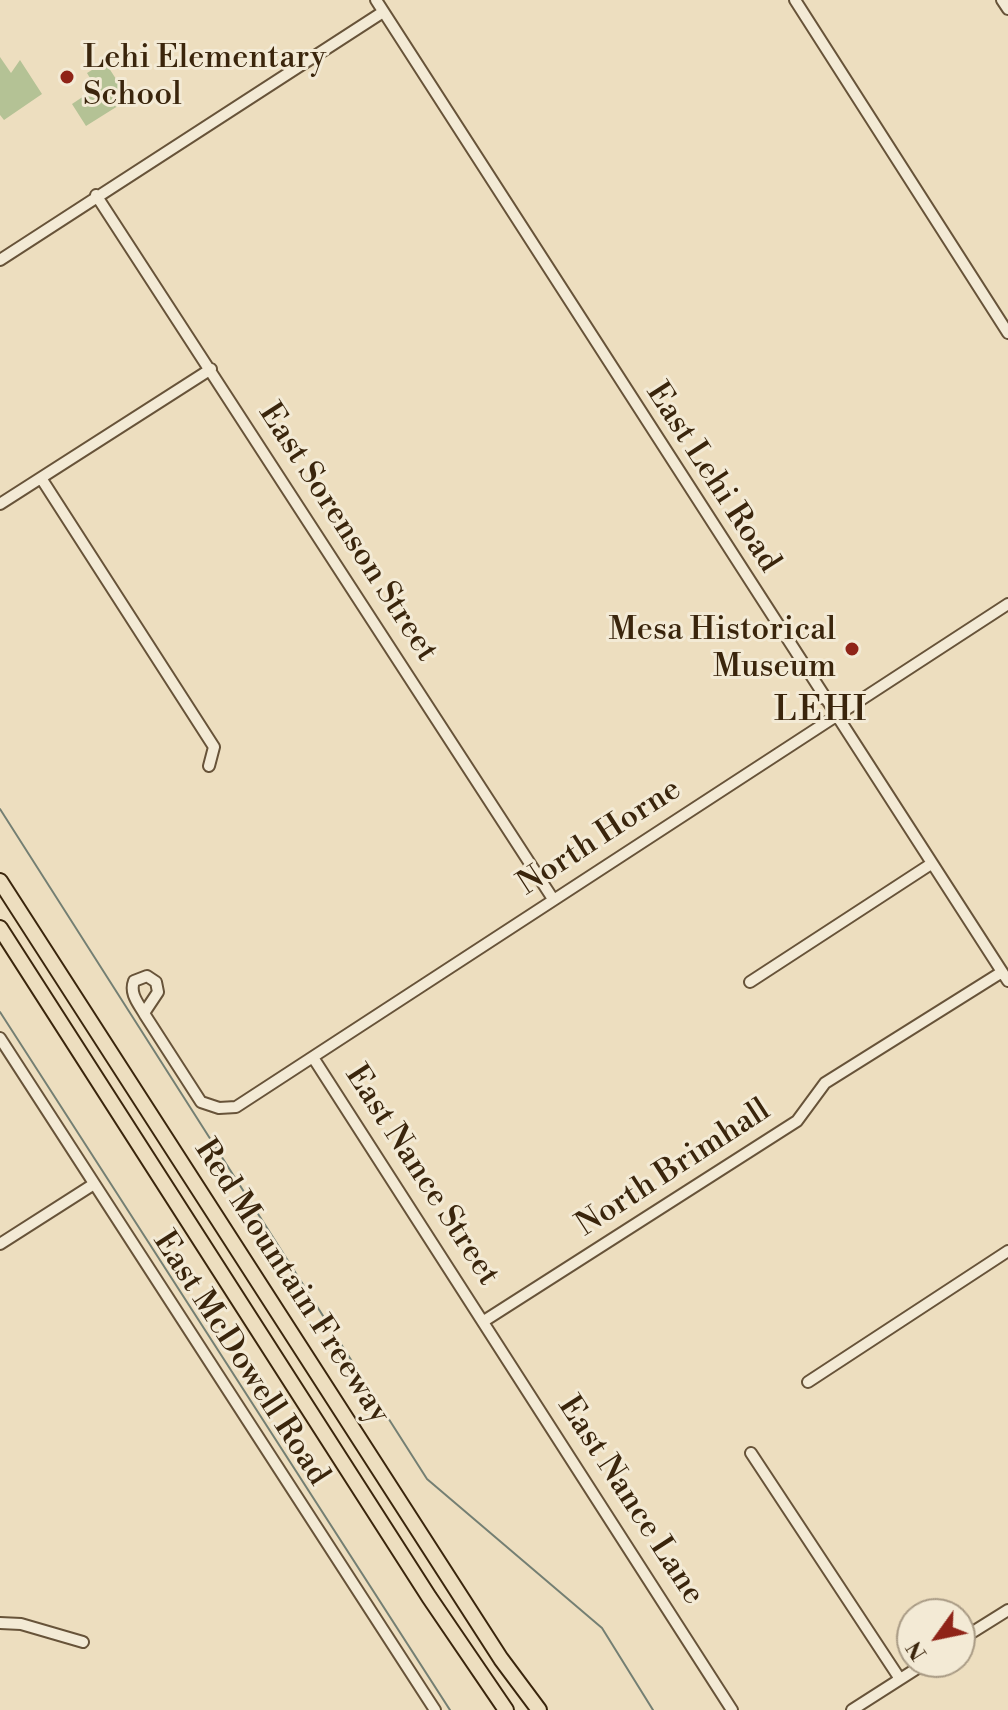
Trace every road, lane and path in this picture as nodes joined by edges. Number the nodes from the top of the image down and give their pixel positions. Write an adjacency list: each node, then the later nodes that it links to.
1 (376, 0): 5 (street, East Lehi Road)
2 (795, 0): 8 (street)
3 (1002, 0): 4 (street)
4 (1008, 9)
5 (383, 12): 6 (street); 14 (street, East Lehi Road)
6 (96, 195): 7 (street); 9 (street, East Sorenson Street)
7 (0, 260)
8 (1008, 333)
9 (211, 369): 10 (street); 19 (street, East Sorenson Street)
10 (41, 478): 11 (street); 16 (street)
11 (0, 504)
12 (1008, 604): 13 (street, North Horne)
13 (879, 687): 14 (street); 15 (street, North Horne)
14 (822, 697): 15 (street, East Lehi Road)
15 (835, 716): 17 (street, East Lehi Road); 19 (street, North Horne)
16 (209, 766)
17 (931, 864): 21 (street, East Lehi Road); 22 (street)
18 (0, 881): 39 (highway, Red Mountain Freeway)
19 (553, 899): 25 (street, North Horne)
20 (0, 928): 38 (highway, Red Mountain Freeway)
21 (1005, 977): 29 (street, North Brimhall)
22 (750, 982)
23 (144, 1013): 25 (street, North Horne)
24 (0, 1038): 26 (street, East McDowell Road)
25 (314, 1059): 29 (street, East Nance Street)
26 (94, 1184): 27 (street); 37 (street, East McDowell Road)
27 (0, 1244)
28 (1008, 1251): 30 (street)
29 (484, 1321): 40 (street, East Nance Lane)
30 (808, 1382)
31 (751, 1453): 36 (street)
32 (1008, 1610): 34 (street)
33 (0, 1623): 35 (street)
34 (976, 1630)
35 (83, 1642)
36 (900, 1679): 41 (street)
37 (435, 1710)
38 (506, 1710)
39 (539, 1710)
40 (732, 1710)
41 (852, 1710)

